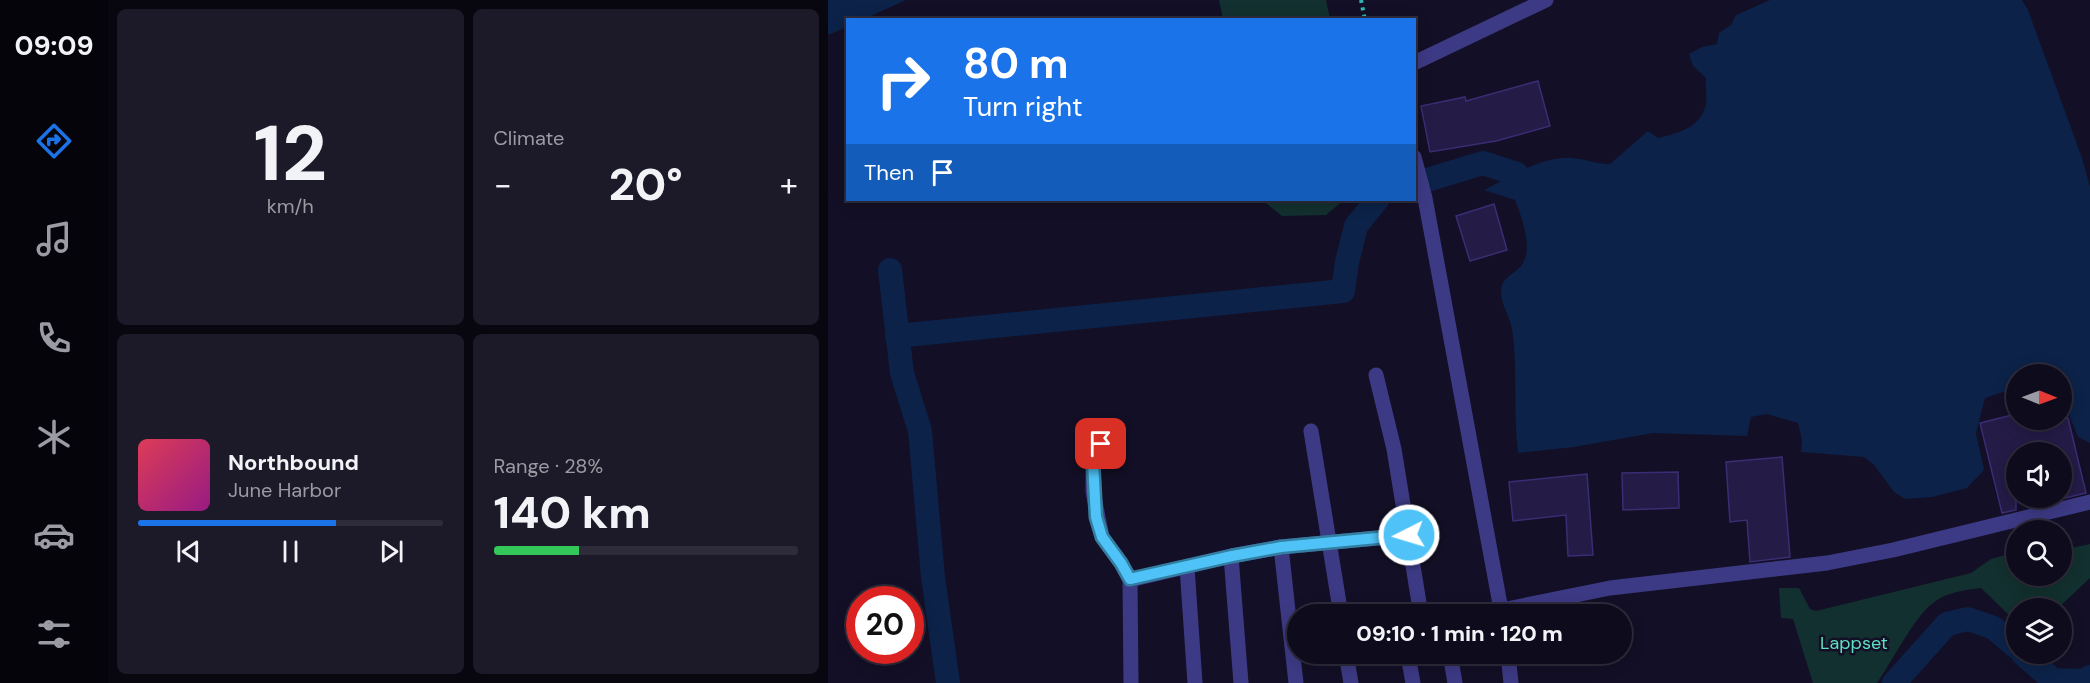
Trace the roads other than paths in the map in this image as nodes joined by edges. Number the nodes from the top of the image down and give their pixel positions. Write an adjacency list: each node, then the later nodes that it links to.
1 (1546, 0): 2 (lane)
2 (1519, 6): 3 (lane)
3 (1416, 62)
4 (1416, 165): 17 (lane)
5 (1376, 375): 9 (lane)
6 (1311, 431): 10 (lane)
7 (1101, 444): 14 (lane)
8 (2090, 502): 18 (lane)
9 (1409, 535): 10 (lane); 16 (lane)
10 (1330, 541): 11 (lane); 15 (lane)
11 (1281, 547): 12 (lane); 26 (lane)
12 (1232, 556): 13 (lane); 25 (lane)
13 (1187, 567): 14 (lane); 24 (lane)
14 (1130, 579): 23 (lane)
15 (1339, 604)
16 (1419, 604)
17 (1500, 604)
18 (1541, 604)
19 (1348, 664): 27 (lane)
20 (1410, 664): 28 (lane)
21 (1452, 664): 29 (lane)
22 (1509, 664): 30 (lane)
23 (1131, 683)
24 (1195, 683)
25 (1241, 683)
26 (1296, 683)
27 (1351, 683)
28 (1413, 683)
29 (1455, 683)
30 (1512, 683)

